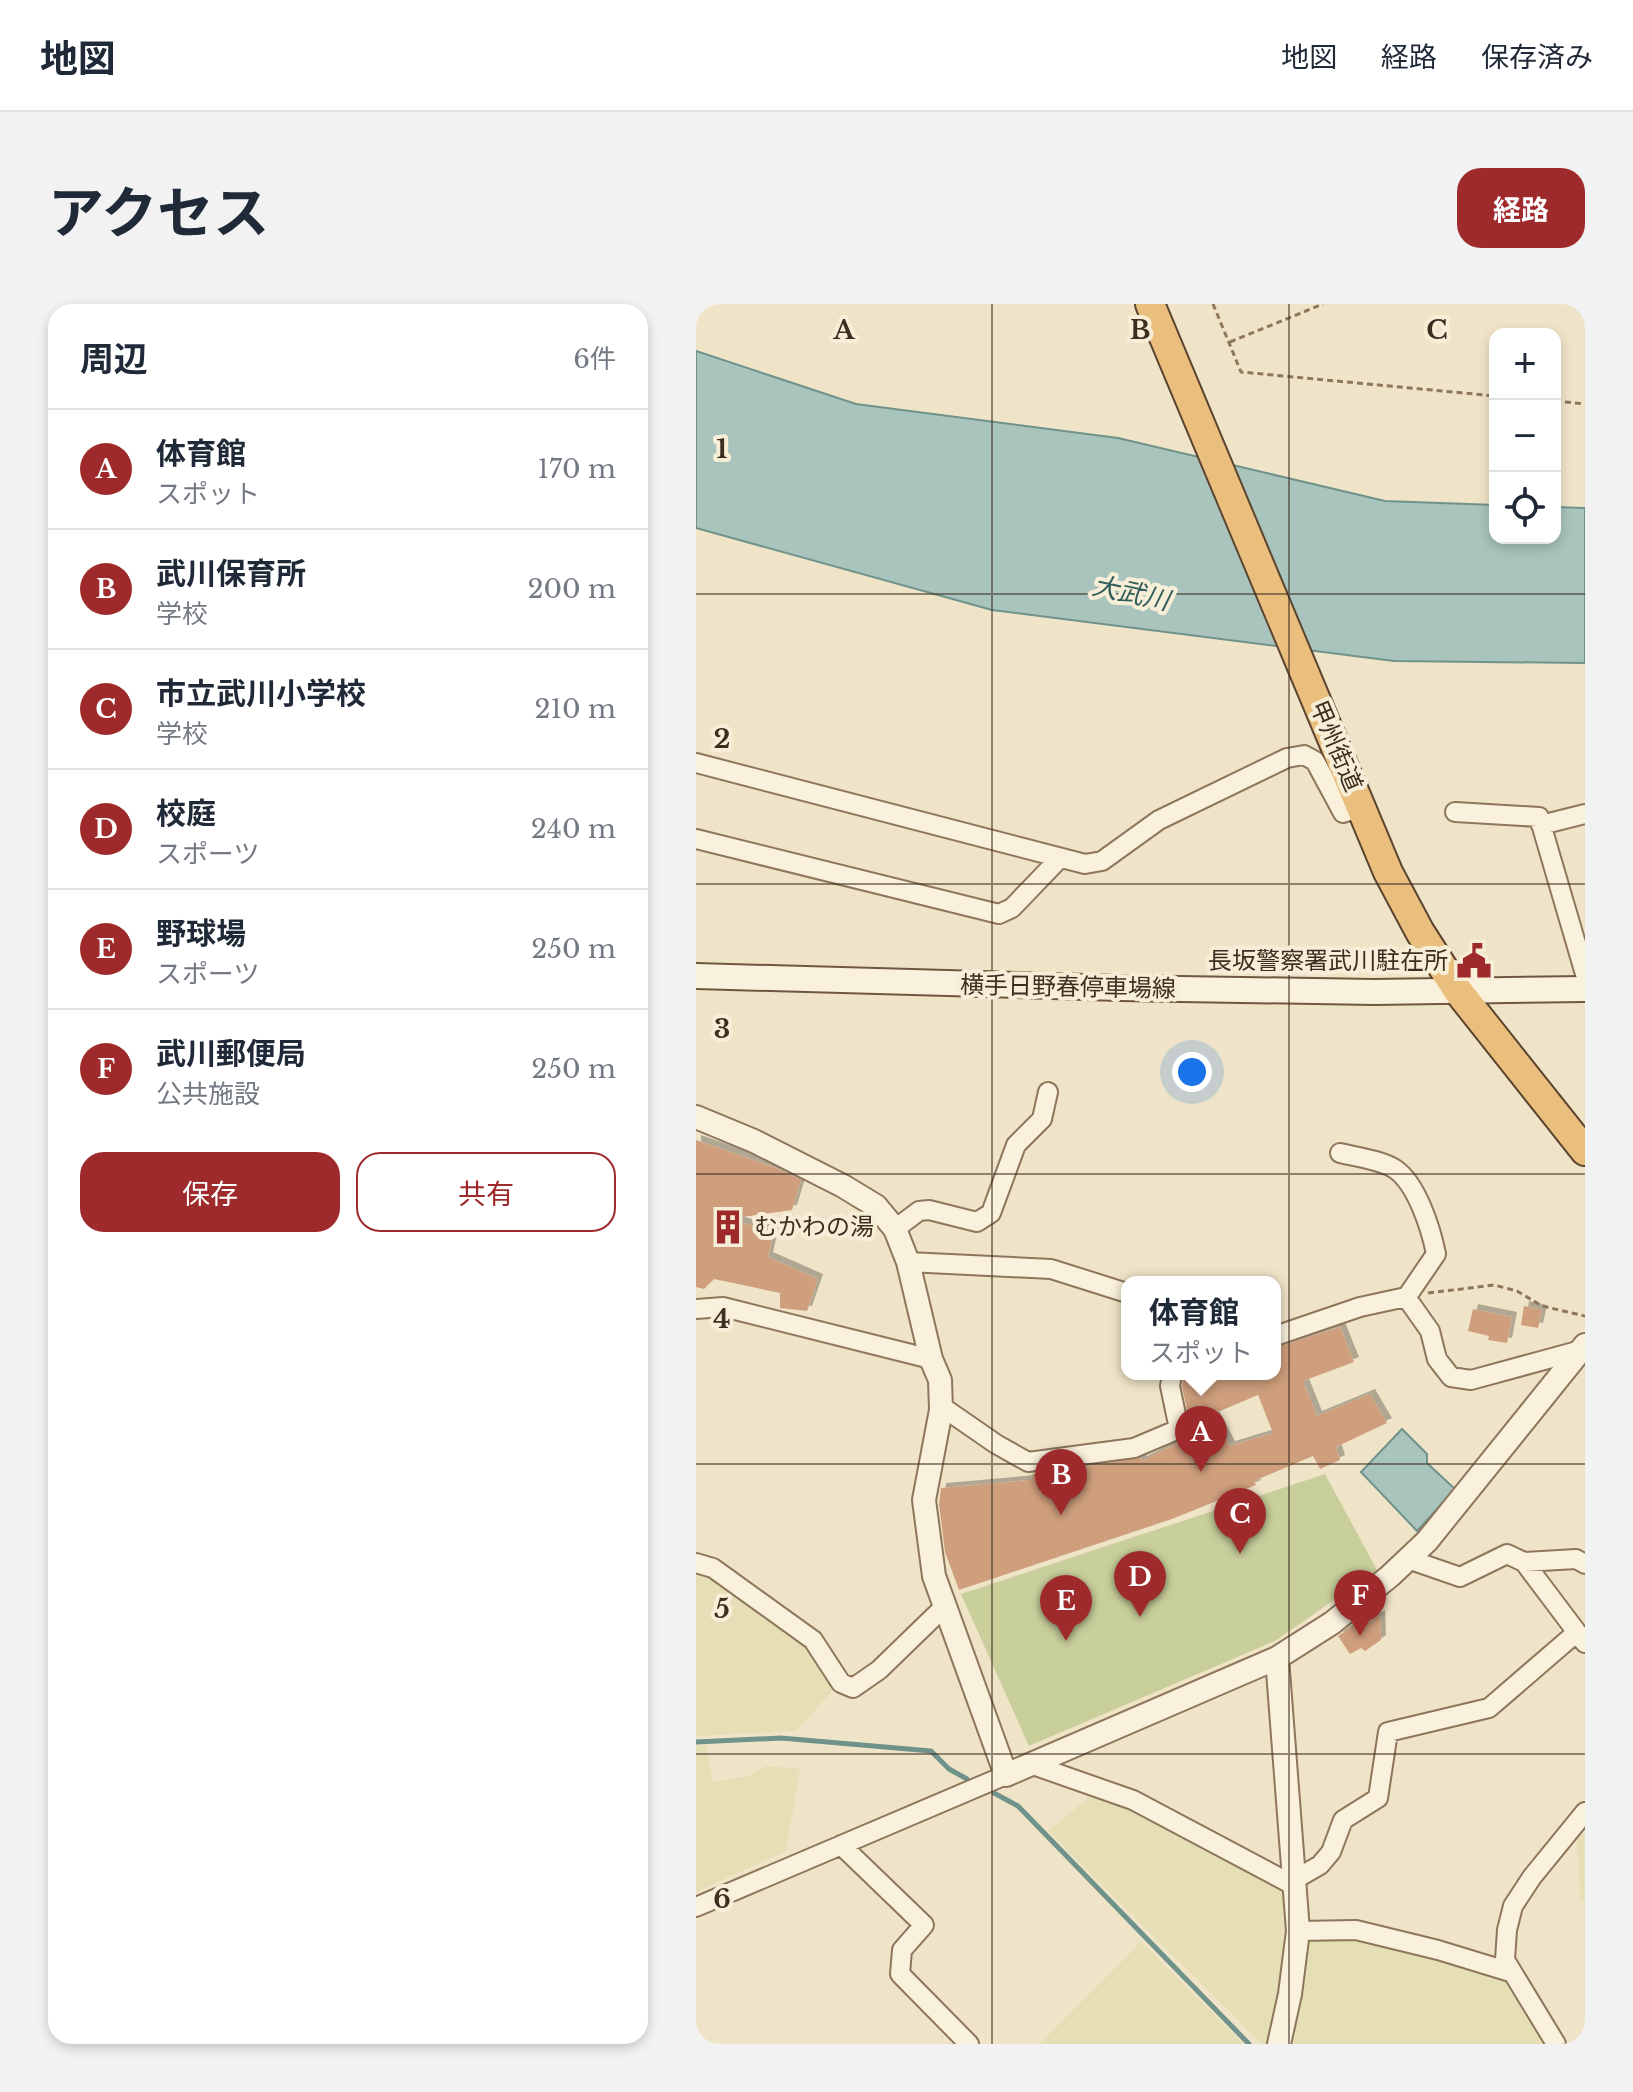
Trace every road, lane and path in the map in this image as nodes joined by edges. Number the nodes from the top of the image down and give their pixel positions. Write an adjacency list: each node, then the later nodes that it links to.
1 (1150, 304): 9 (highway, 甲州街道)
2 (1213, 304): 4 (path)
3 (1323, 304): 4 (path)
4 (1229, 342): 5 (path)
5 (1489, 395)
6 (1561, 402): 7 (path)
7 (1585, 404)
8 (696, 763): 14 (street)
9 (1361, 807): 14 (street); 18 (highway, 甲州街道)
10 (1455, 812): 12 (street)
11 (1585, 814): 12 (street)
12 (1541, 825): 15 (street)
13 (696, 839): 14 (street)
14 (1060, 858)
15 (1585, 974)
16 (696, 976): 18 (main road, 横手日野春停車場線)
17 (1585, 989): 18 (main road, 横手日野春停車場線)
18 (1458, 991): 21 (highway, 甲州街道)
19 (1048, 1092): 23 (street)
20 (696, 1117): 23 (street)
21 (1585, 1151)
22 (1340, 1153): 26 (street)
23 (895, 1229): 24 (street)
24 (908, 1262): 25 (street); 31 (street)
25 (1121, 1291)
26 (1408, 1295): 28 (path)
27 (696, 1309): 31 (street)
28 (1585, 1316)
29 (1281, 1334): 30 (street)
30 (1583, 1348): 34 (street)
31 (931, 1359): 33 (street)
32 (1171, 1380): 33 (street)
33 (941, 1406): 38 (street)
34 (1408, 1559): 35 (street); 40 (street)
35 (1524, 1562): 37 (street); 39 (street)
36 (696, 1563): 38 (street)
37 (1585, 1564)
38 (945, 1606): 42 (street)
39 (1581, 1638): 45 (street)
40 (1277, 1658): 41 (street); 45 (street)
41 (1033, 1765): 42 (street); 45 (street)
42 (1006, 1775): 44 (street)
43 (1585, 1812): 48 (street)
44 (841, 1845): 46 (street); 49 (street)
45 (1295, 1883): 47 (street)
46 (696, 1907)
47 (1298, 1931): 48 (street); 50 (street)
48 (1510, 1972): 51 (street)
49 (969, 2044)
50 (1279, 2044)
51 (1556, 2044)

